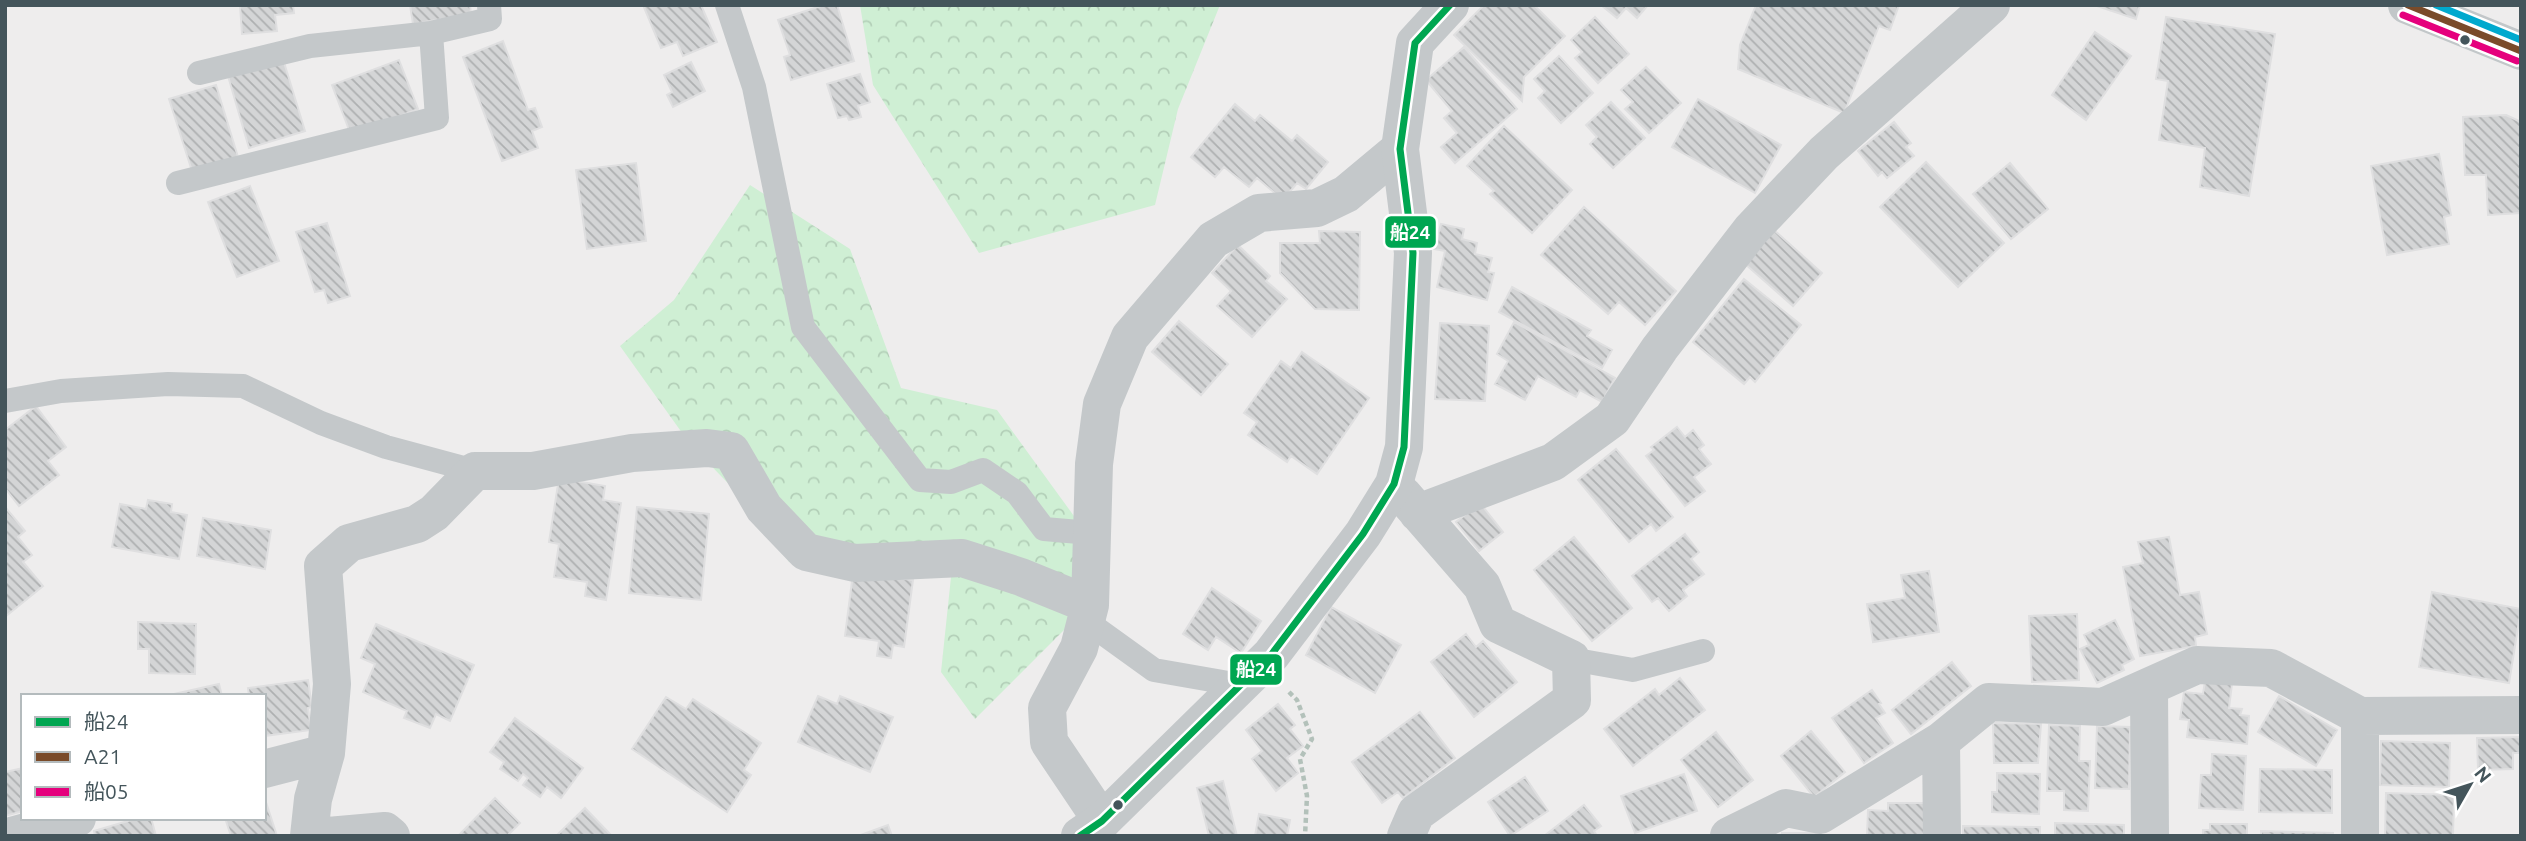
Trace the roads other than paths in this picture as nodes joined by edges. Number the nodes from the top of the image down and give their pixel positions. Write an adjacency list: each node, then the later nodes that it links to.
1 (489, 5): 6 (lane)
2 (727, 5): 14 (lane)
3 (1450, 5): 9 (street)
4 (1991, 5): 13 (street)
5 (2407, 5): 7 (main road)
6 (431, 33): 8 (lane); 10 (lane)
7 (2521, 51)
8 (199, 74)
9 (1400, 149): 13 (street); 14 (street)
10 (178, 183)
11 (5, 401): 12 (lane)
12 (475, 471): 15 (street); 23 (street)
13 (1406, 498): 17 (street); 18 (street)
14 (1091, 533): 15 (street)
15 (1088, 613): 18 (lane); 26 (street)
16 (1703, 651): 17 (lane)
17 (1571, 659): 32 (street)
18 (1250, 675): 26 (street)
19 (2149, 688): 21 (street); 22 (street); 34 (street)
20 (2521, 715): 21 (street)
21 (2360, 716): 35 (street)
22 (1941, 741): 27 (street); 33 (street)
23 (326, 753): 24 (street); 29 (street)
24 (266, 768)
25 (70, 820): 28 (street)
26 (1091, 829)
27 (1732, 835)
28 (11, 836)
29 (309, 836)
30 (328, 836): 31 (street)
31 (391, 836)
32 (1406, 836)
33 (1942, 836)
34 (2150, 836)
35 (2360, 836)

